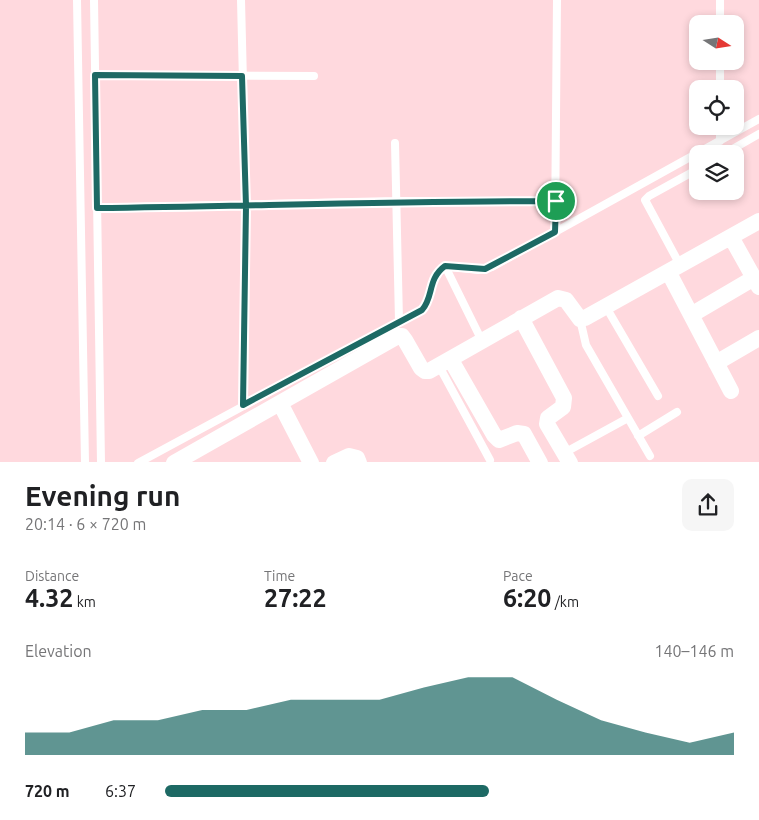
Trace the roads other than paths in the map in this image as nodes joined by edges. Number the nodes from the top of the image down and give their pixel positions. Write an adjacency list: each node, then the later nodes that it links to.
1 (77, 0): 46 (lane)
2 (94, 0): 7 (lane)
3 (241, 0): 8 (lane)
4 (557, 0): 18 (lane)
5 (720, 0): 6 (lane)
6 (720, 15)
7 (95, 75): 8 (lane); 20 (lane)
8 (242, 76): 9 (lane); 19 (lane)
9 (314, 76)
10 (759, 119): 13 (lane)
11 (759, 134): 15 (lane)
12 (720, 135): 13 (lane)
13 (720, 141): 22 (lane)
14 (395, 143): 17 (lane)
15 (740, 145)
16 (689, 173): 25 (lane)
17 (396, 201): 18 (lane); 19 (lane); 31 (lane)
18 (556, 201): 22 (lane)
19 (246, 206): 20 (lane); 39 (lane)
20 (97, 208): 47 (lane)
21 (759, 221): 23 (street)
22 (555, 232): 24 (lane)
23 (731, 237): 25 (street); 26 (street)
24 (445, 266): 31 (lane); 33 (lane)
25 (675, 269): 27 (street); 28 (street)
26 (756, 282): 28 (street)
27 (606, 307): 30 (street); 37 (lane)
28 (691, 314): 35 (street)
29 (521, 318): 30 (street); 33 (street); 44 (street)
30 (580, 319): 41 (lane)
31 (399, 321): 39 (lane)
32 (759, 338): 35 (street)
33 (482, 341): 34 (street)
34 (445, 363): 38 (street); 45 (lane); 53 (street)
35 (716, 363): 36 (street)
36 (731, 391)
37 (658, 396)
38 (280, 403): 49 (street); 50 (street)
39 (243, 405): 48 (lane)
40 (677, 412): 42 (lane)
41 (628, 418): 42 (lane); 44 (lane)
42 (638, 436): 43 (lane)
43 (650, 456)
44 (567, 458)
45 (490, 460)
46 (85, 462)
47 (101, 462)
48 (138, 462)
49 (178, 462)
50 (311, 462)
51 (334, 462): 52 (street)
52 (359, 462)
53 (540, 462)

